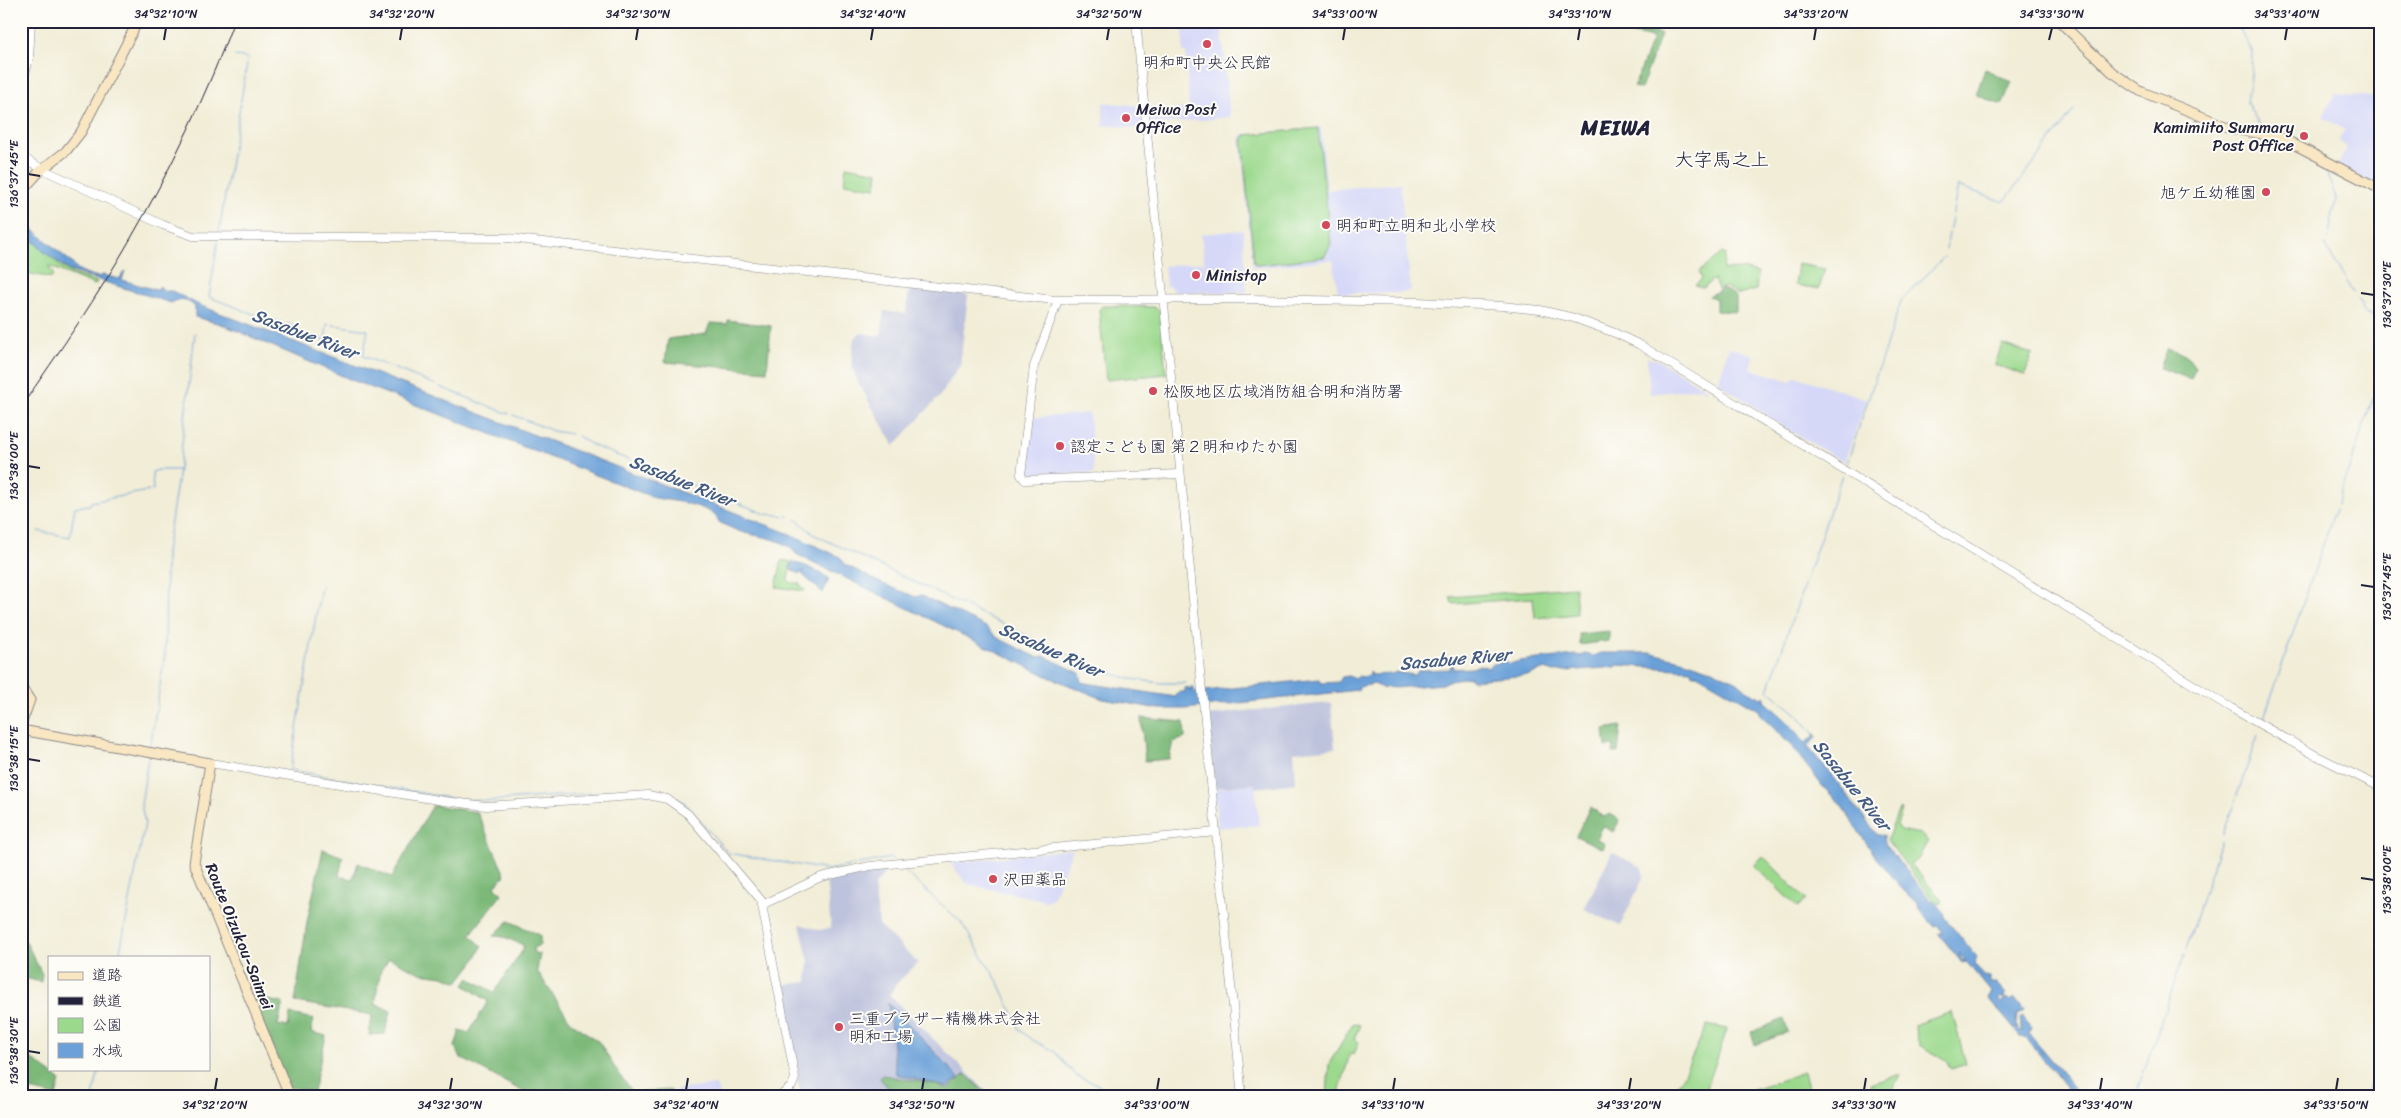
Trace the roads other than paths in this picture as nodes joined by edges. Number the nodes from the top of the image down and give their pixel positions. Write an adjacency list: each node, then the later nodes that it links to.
1 (31, 21): 5 (street)
2 (138, 21): 7 (main road)
3 (1136, 21): 11 (street)
4 (2059, 21): 8 (main road)
5 (21, 88)
6 (21, 156): 7 (street)
7 (42, 169): 9 (main road); 10 (street)
8 (2380, 189)
9 (21, 192)
10 (1058, 300): 11 (street); 12 (street)
11 (1163, 300): 12 (street); 17 (street)
12 (1180, 474): 18 (street)
13 (21, 687): 14 (main road)
14 (21, 725)
15 (21, 730): 16 (main road)
16 (210, 763): 19 (street); 20 (main road, Route Oizukou-Saimei)
17 (2380, 787)
18 (1216, 832): 19 (street); 22 (street)
19 (762, 905): 21 (street)
20 (290, 1097)
21 (779, 1097)
22 (1242, 1097)

